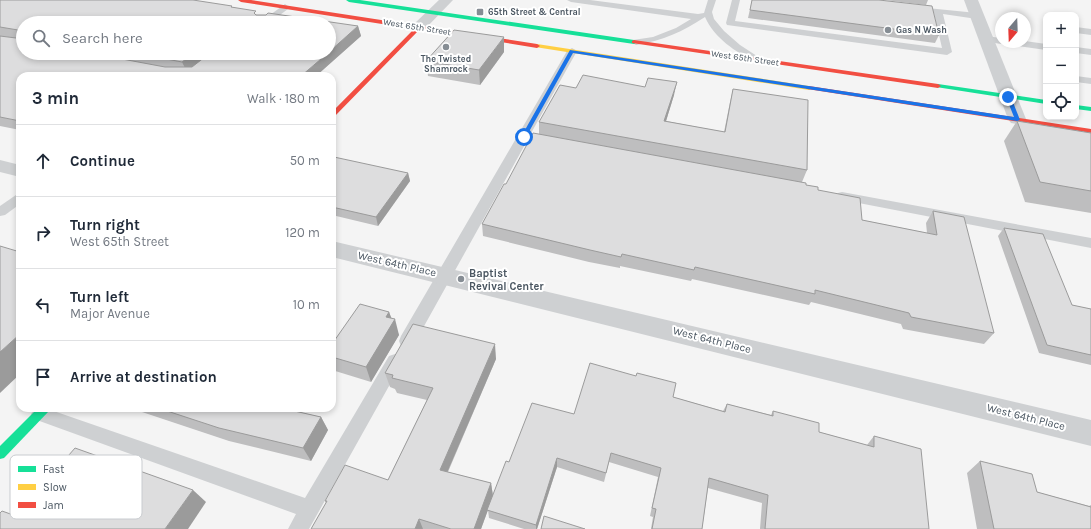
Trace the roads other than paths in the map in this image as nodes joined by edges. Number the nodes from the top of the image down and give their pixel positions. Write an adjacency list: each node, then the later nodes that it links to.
1 (241, 0): 9 (street, West 65th Street)
2 (349, 0): 12 (street, West 65th Street)
3 (446, 0): 12 (street)
4 (573, 0): 16 (lane)
5 (712, 0): 14 (lane)
6 (736, 0): 17 (lane)
7 (940, 0): 11 (lane)
8 (971, 0): 15 (street)
9 (285, 7): 13 (lane); 18 (street, West 65th Street)
10 (923, 9): 11 (lane)
11 (940, 11): 15 (lane); 17 (lane)
12 (434, 12): 18 (street); 22 (street, West 65th Street)
13 (272, 16)
14 (710, 16): 16 (lane); 17 (lane); 28 (lane)
15 (977, 16): 21 (street)
16 (699, 17): 22 (lane)
17 (730, 23)
18 (419, 27): 26 (street, West 65th Street); 35 (street)
19 (1079, 30): 20 (lane)
20 (1091, 32)
21 (994, 40): 31 (street)
22 (636, 42): 28 (street, West 65th Street)
23 (1031, 45): 24 (lane)
24 (1043, 47)
25 (1079, 50): 27 (lane)
26 (572, 51): 36 (street, West 65th Street); 38 (lane)
27 (1091, 52)
28 (758, 60): 31 (street, West 65th Street)
29 (1079, 79): 30 (lane)
30 (1091, 81)
31 (1008, 97): 32 (street, West 65th Street); 36 (street)
32 (1043, 102)
33 (1079, 107): 34 (street)
34 (1091, 109)
35 (336, 112)
36 (1017, 120): 37 (street, West 65th Street)
37 (1091, 131)
38 (524, 137): 39 (lane); 47 (lane)
39 (562, 144)
40 (0, 166): 41 (street)
41 (16, 170)
42 (827, 194): 45 (lane)
43 (16, 201): 44 (lane)
44 (0, 212)
45 (1091, 243)
46 (336, 250): 47 (street, West 64th Place)
47 (445, 275): 50 (street, West 64th Place); 52 (lane)
48 (41, 412): 51 (street)
49 (44, 412): 52 (lane)
50 (1091, 433)
51 (0, 454)
52 (306, 523)

